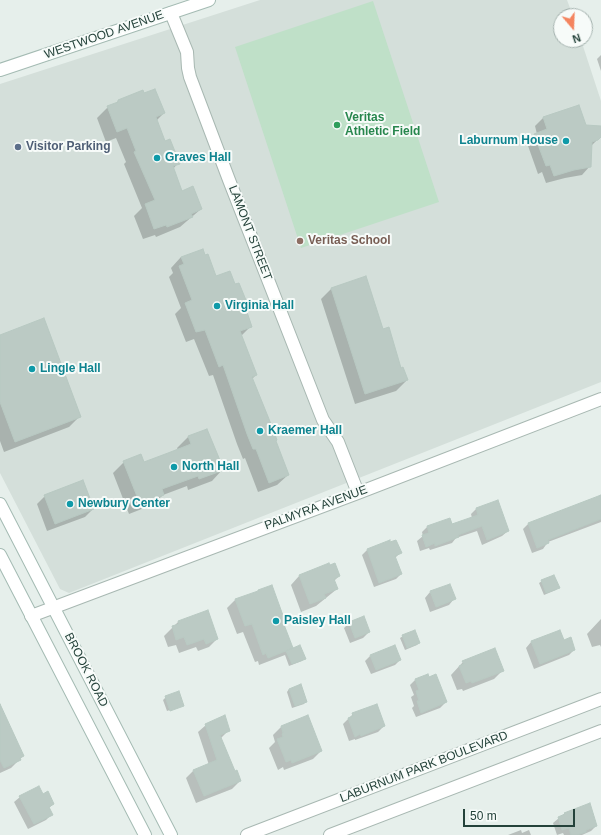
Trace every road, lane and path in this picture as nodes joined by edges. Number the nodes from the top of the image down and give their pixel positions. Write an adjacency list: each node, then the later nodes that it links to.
1 (209, 0): 2 (street, WESTWOOD AVENUE)
2 (171, 13): 3 (street, WESTWOOD AVENUE); 5 (street, LAMONT STREET)
3 (0, 70)
4 (601, 399): 5 (street, PALMYRA AVENUE)
5 (358, 493): 8 (street, PALMYRA AVENUE)
6 (0, 504): 8 (street, BROOK ROAD)
7 (0, 555): 9 (street, BROOK ROAD)
8 (53, 608): 9 (street, PALMYRA AVENUE); 13 (street, BROOK ROAD)
9 (31, 616): 12 (street, BROOK ROAD)
10 (601, 699): 14 (street, LABURNUM PARK BOULEVARD)
11 (601, 731): 15 (street)
12 (145, 835)
13 (171, 835)
14 (247, 835)
15 (330, 835)

